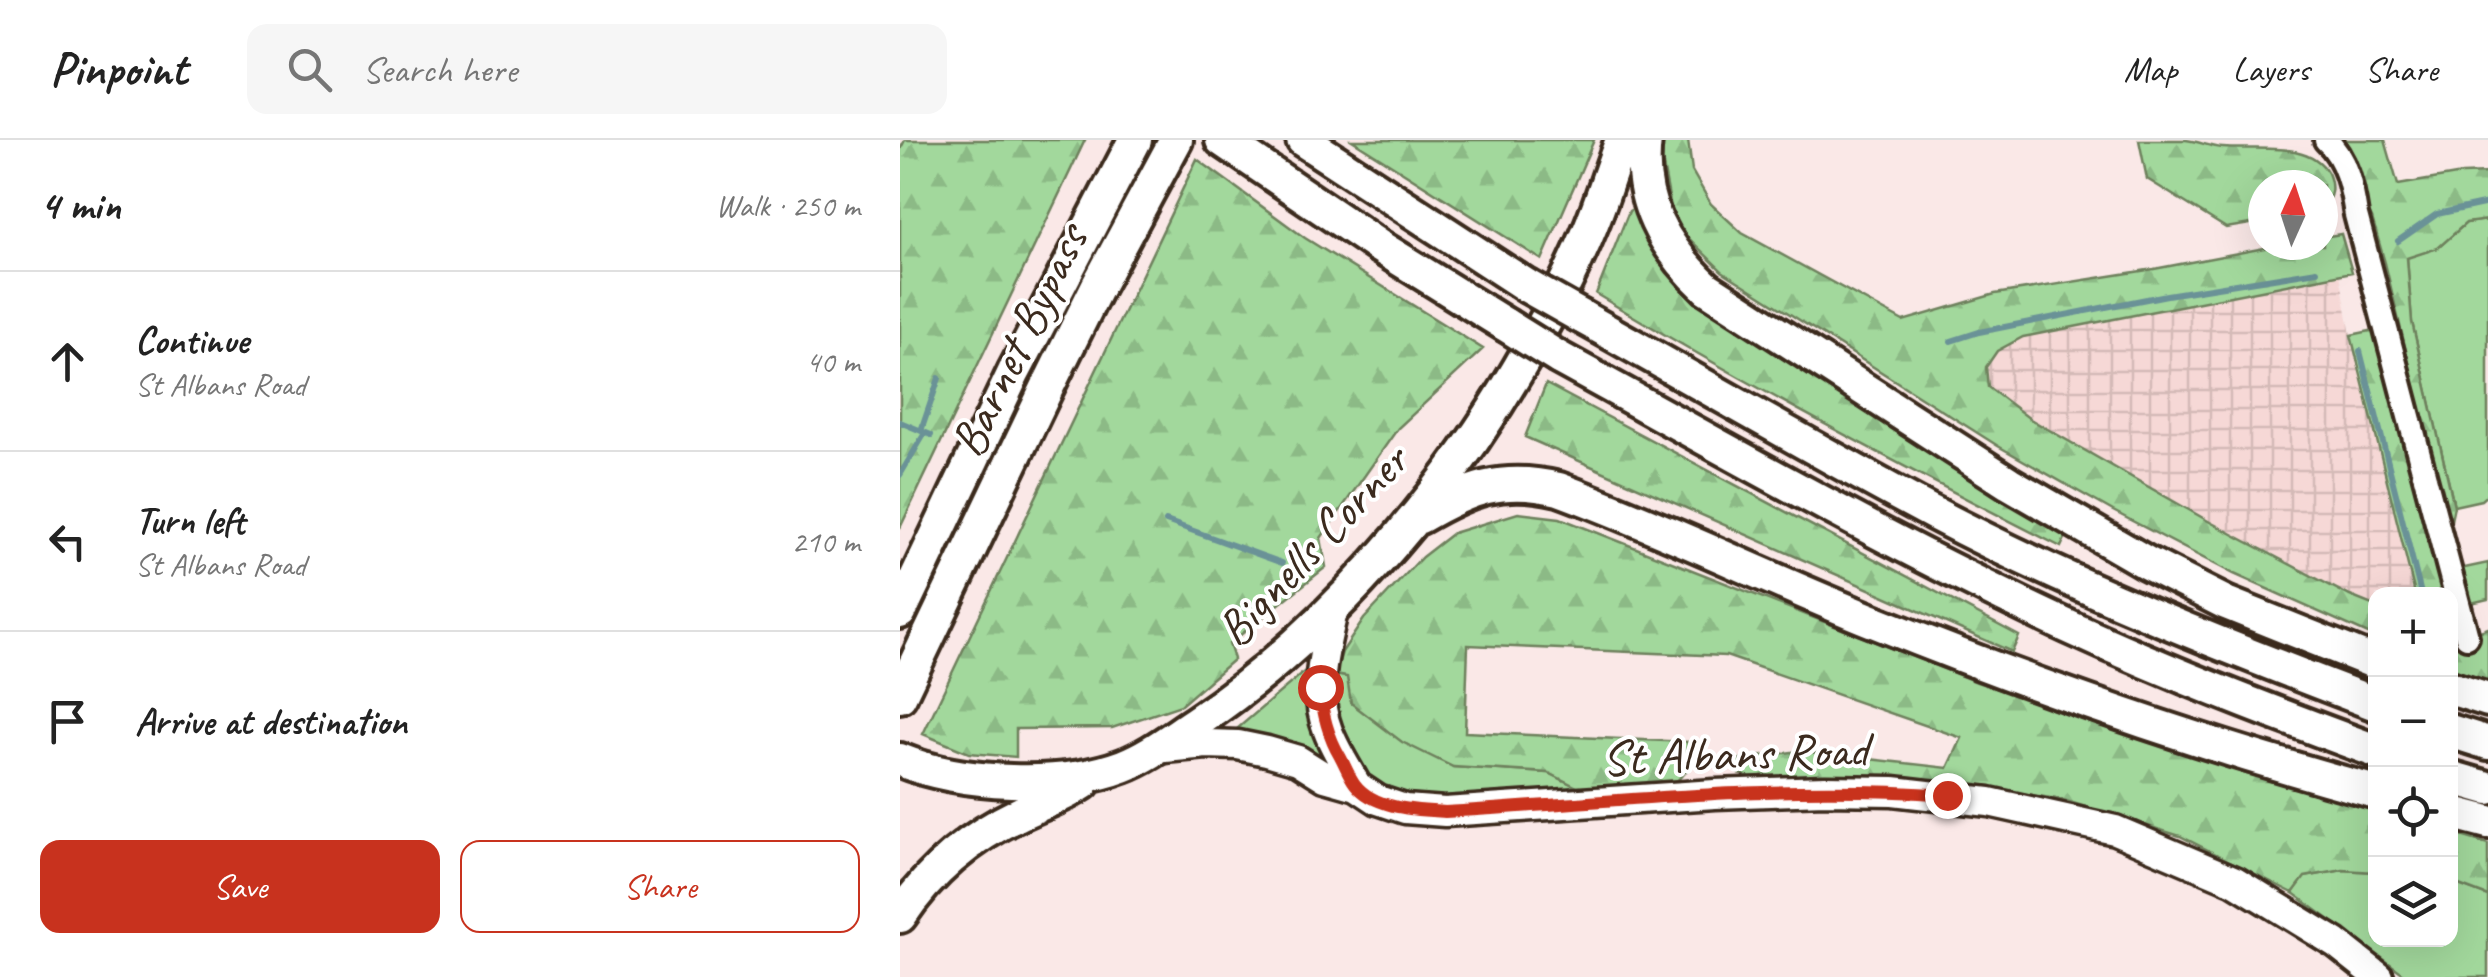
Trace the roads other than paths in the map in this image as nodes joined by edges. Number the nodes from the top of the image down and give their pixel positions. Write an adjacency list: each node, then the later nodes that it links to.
1 (1135, 140): 11 (highway, Barnet Bypass)
2 (1176, 140): 15 (highway, Barnet Bypass)
3 (1222, 140): 20 (highway, bridge)
4 (1302, 140): 17 (highway, bridge)
5 (1622, 140): 9 (highway, Bignells Corner)
6 (1645, 140): 13 (highway)
7 (2306, 140): 8 (street)
8 (2331, 145): 12 (street)
9 (1412, 522): 10 (highway, Bignells Corner); 27 (highway)
10 (1334, 607): 21 (highway, Bignells Corner); 25 (main road)
11 (900, 612)
12 (2467, 637)
13 (2368, 660)
14 (2458, 691): 16 (highway)
15 (900, 696)
16 (2488, 700)
17 (2368, 701)
18 (2458, 734): 19 (highway)
19 (2488, 743)
20 (2368, 748)
21 (1156, 750): 23 (highway, Bignells Corner); 25 (main road, St Albans Road)
22 (900, 760): 23 (highway, Bignells Corner)
23 (1095, 775): 30 (highway)
24 (2458, 779): 26 (highway)
25 (1357, 786): 31 (main road, St Albans Road)
26 (2488, 788)
27 (2368, 790)
28 (2458, 814): 29 (highway)
29 (2488, 822)
30 (900, 916)
31 (2379, 977)

